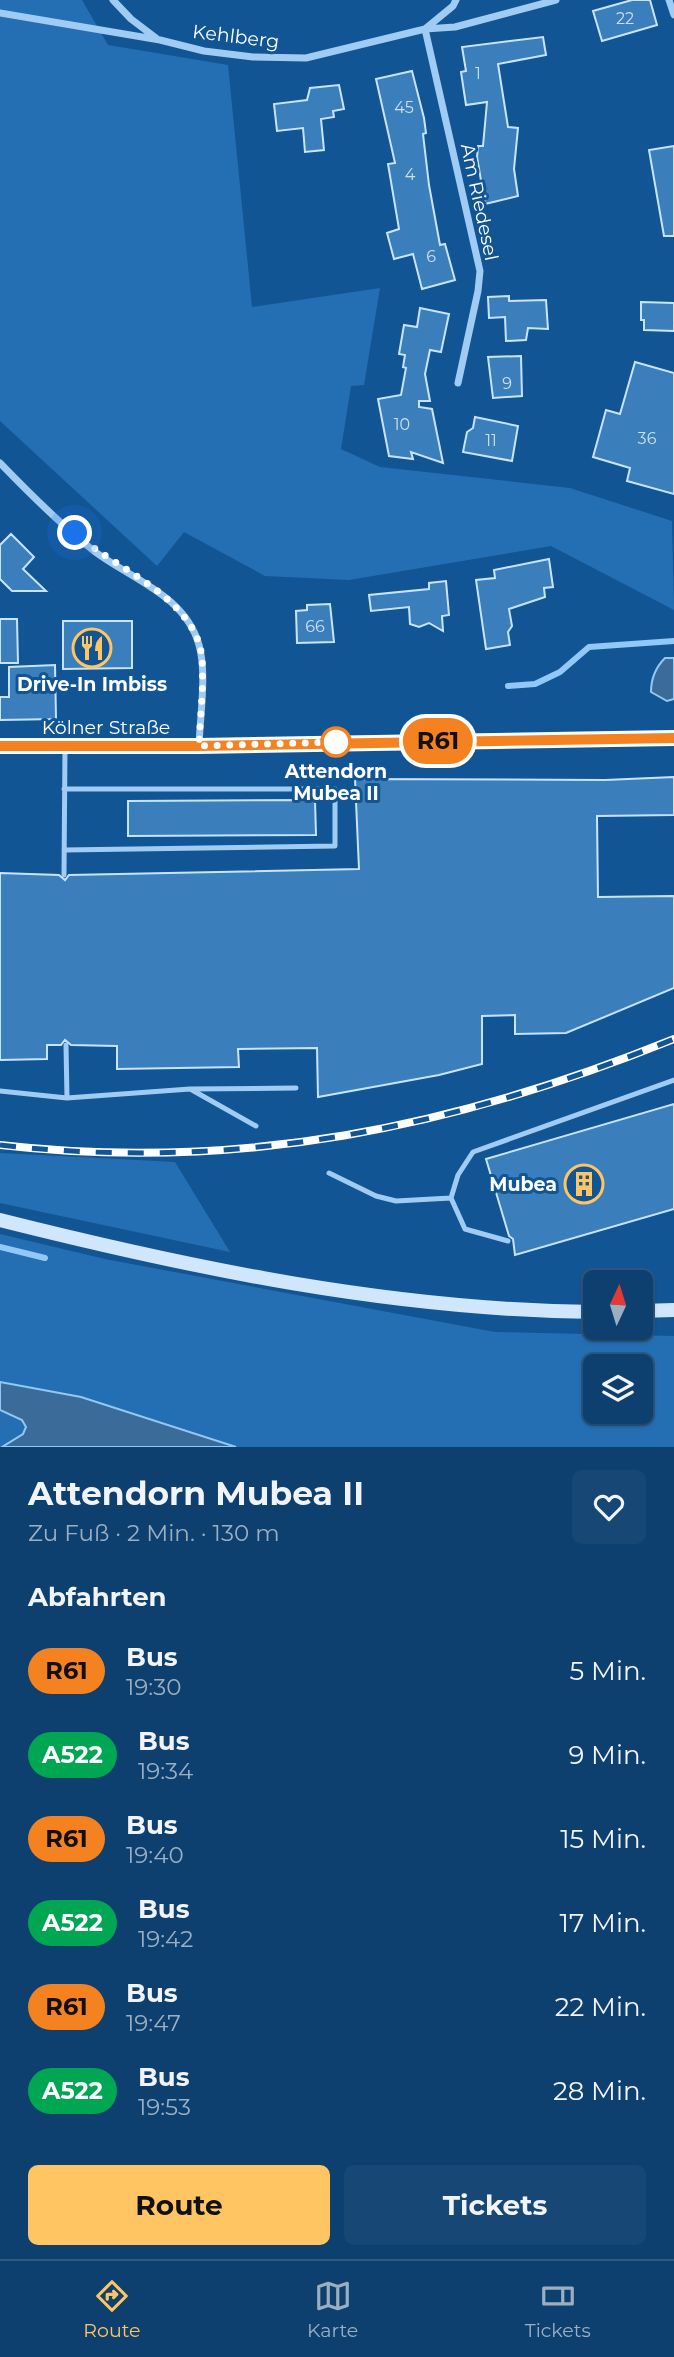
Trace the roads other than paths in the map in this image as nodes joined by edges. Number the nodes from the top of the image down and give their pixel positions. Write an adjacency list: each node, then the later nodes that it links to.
1 (113, 0): 8 (street)
2 (456, 0): 7 (street, Kehlberg)
3 (556, 0): 7 (street)
4 (669, 0): 6 (street)
5 (0, 13): 8 (street, Kehlberg)
6 (674, 15)
7 (425, 29): 8 (street, Kehlberg); 9 (street, Am Riedesel)
8 (159, 40)
9 (458, 383)
10 (0, 463): 14 (street)
11 (674, 738): 14 (street, Kölner Straße)
12 (0, 746): 13 (street, Kölner Straße)
13 (65, 746): 14 (street, Kölner Straße); 15 (lane)
14 (199, 746)
15 (64, 789): 16 (lane); 16 (lane)
16 (64, 850): 17 (lane)
17 (64, 875)
18 (66, 1045): 23 (lane)
19 (674, 1080): 26 (lane)
20 (296, 1088): 21 (lane)
21 (190, 1089): 23 (lane); 24 (lane)
22 (0, 1091): 23 (lane)
23 (67, 1098)
24 (256, 1126)
25 (329, 1173): 26 (lane)
26 (451, 1198): 28 (lane)
27 (0, 1220): 31 (street)
28 (508, 1241)
29 (674, 1310): 30 (street)
30 (653, 1311)
31 (583, 1312)

